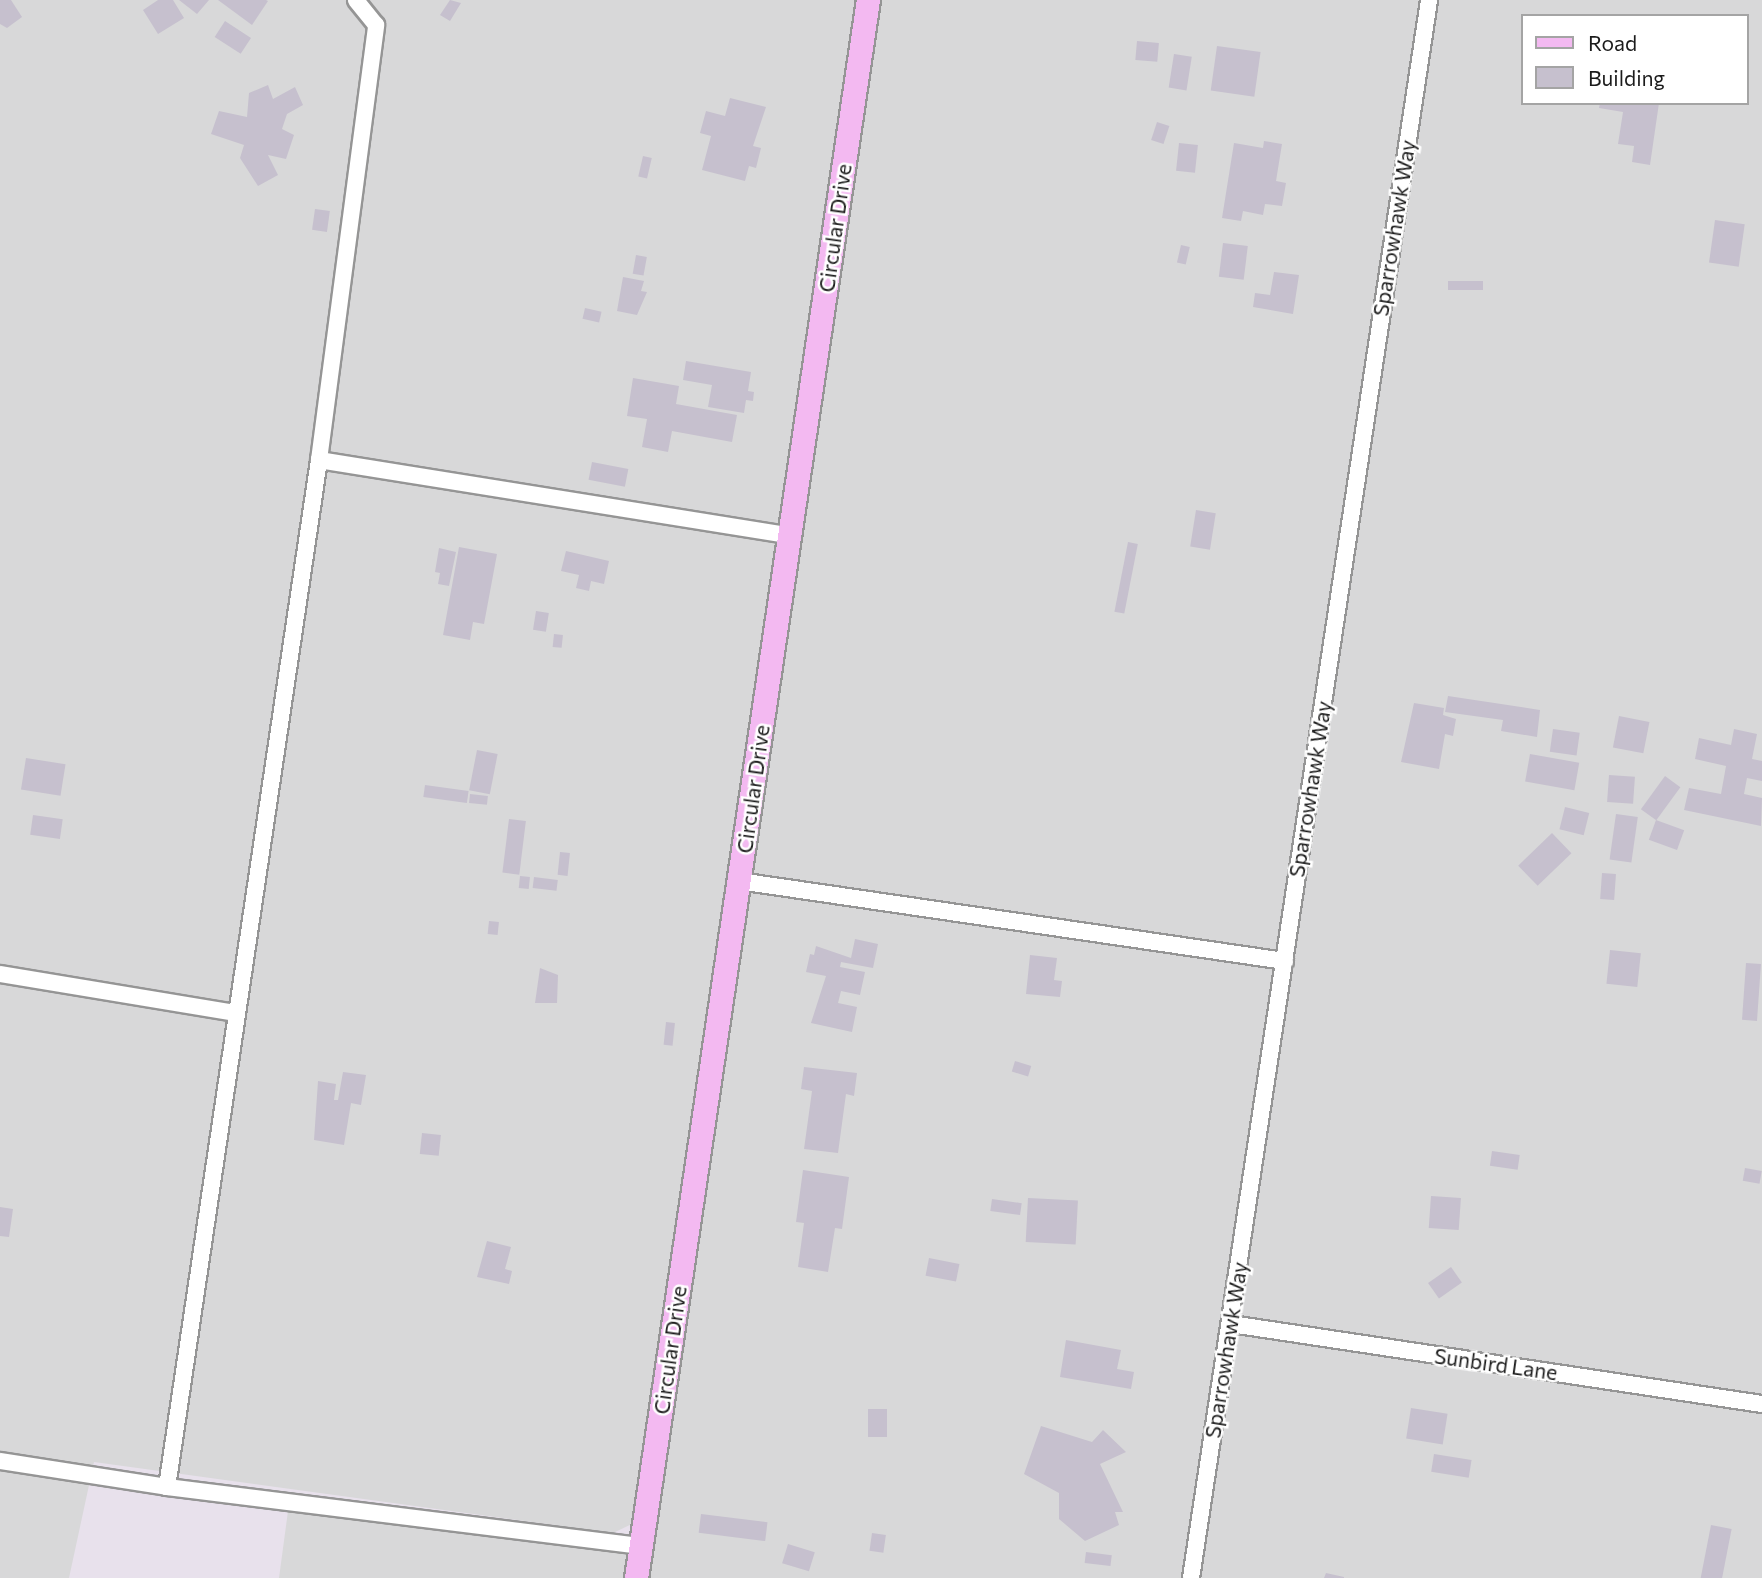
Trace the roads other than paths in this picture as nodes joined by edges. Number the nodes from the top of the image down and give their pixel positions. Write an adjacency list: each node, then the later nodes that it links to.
1 (356, 0): 4 (street)
2 (869, 0): 5 (street, Circular Drive)
3 (1429, 0): 7 (street, Sparrowhawk Way)
4 (319, 460): 5 (street); 9 (street)
5 (789, 536): 6 (street, Circular Drive)
6 (739, 881): 7 (street); 14 (street, Circular Drive)
7 (1285, 961): 10 (street, Sparrowhawk Way)
8 (0, 974): 9 (street)
9 (236, 1013): 13 (street)
10 (1231, 1324): 11 (street, Sunbird Lane); 16 (street, Sparrowhawk Way)
11 (1762, 1404)
12 (0, 1461): 13 (street)
13 (167, 1487): 14 (street)
14 (640, 1546): 15 (street, Circular Drive)
15 (636, 1578)
16 (1191, 1578)

